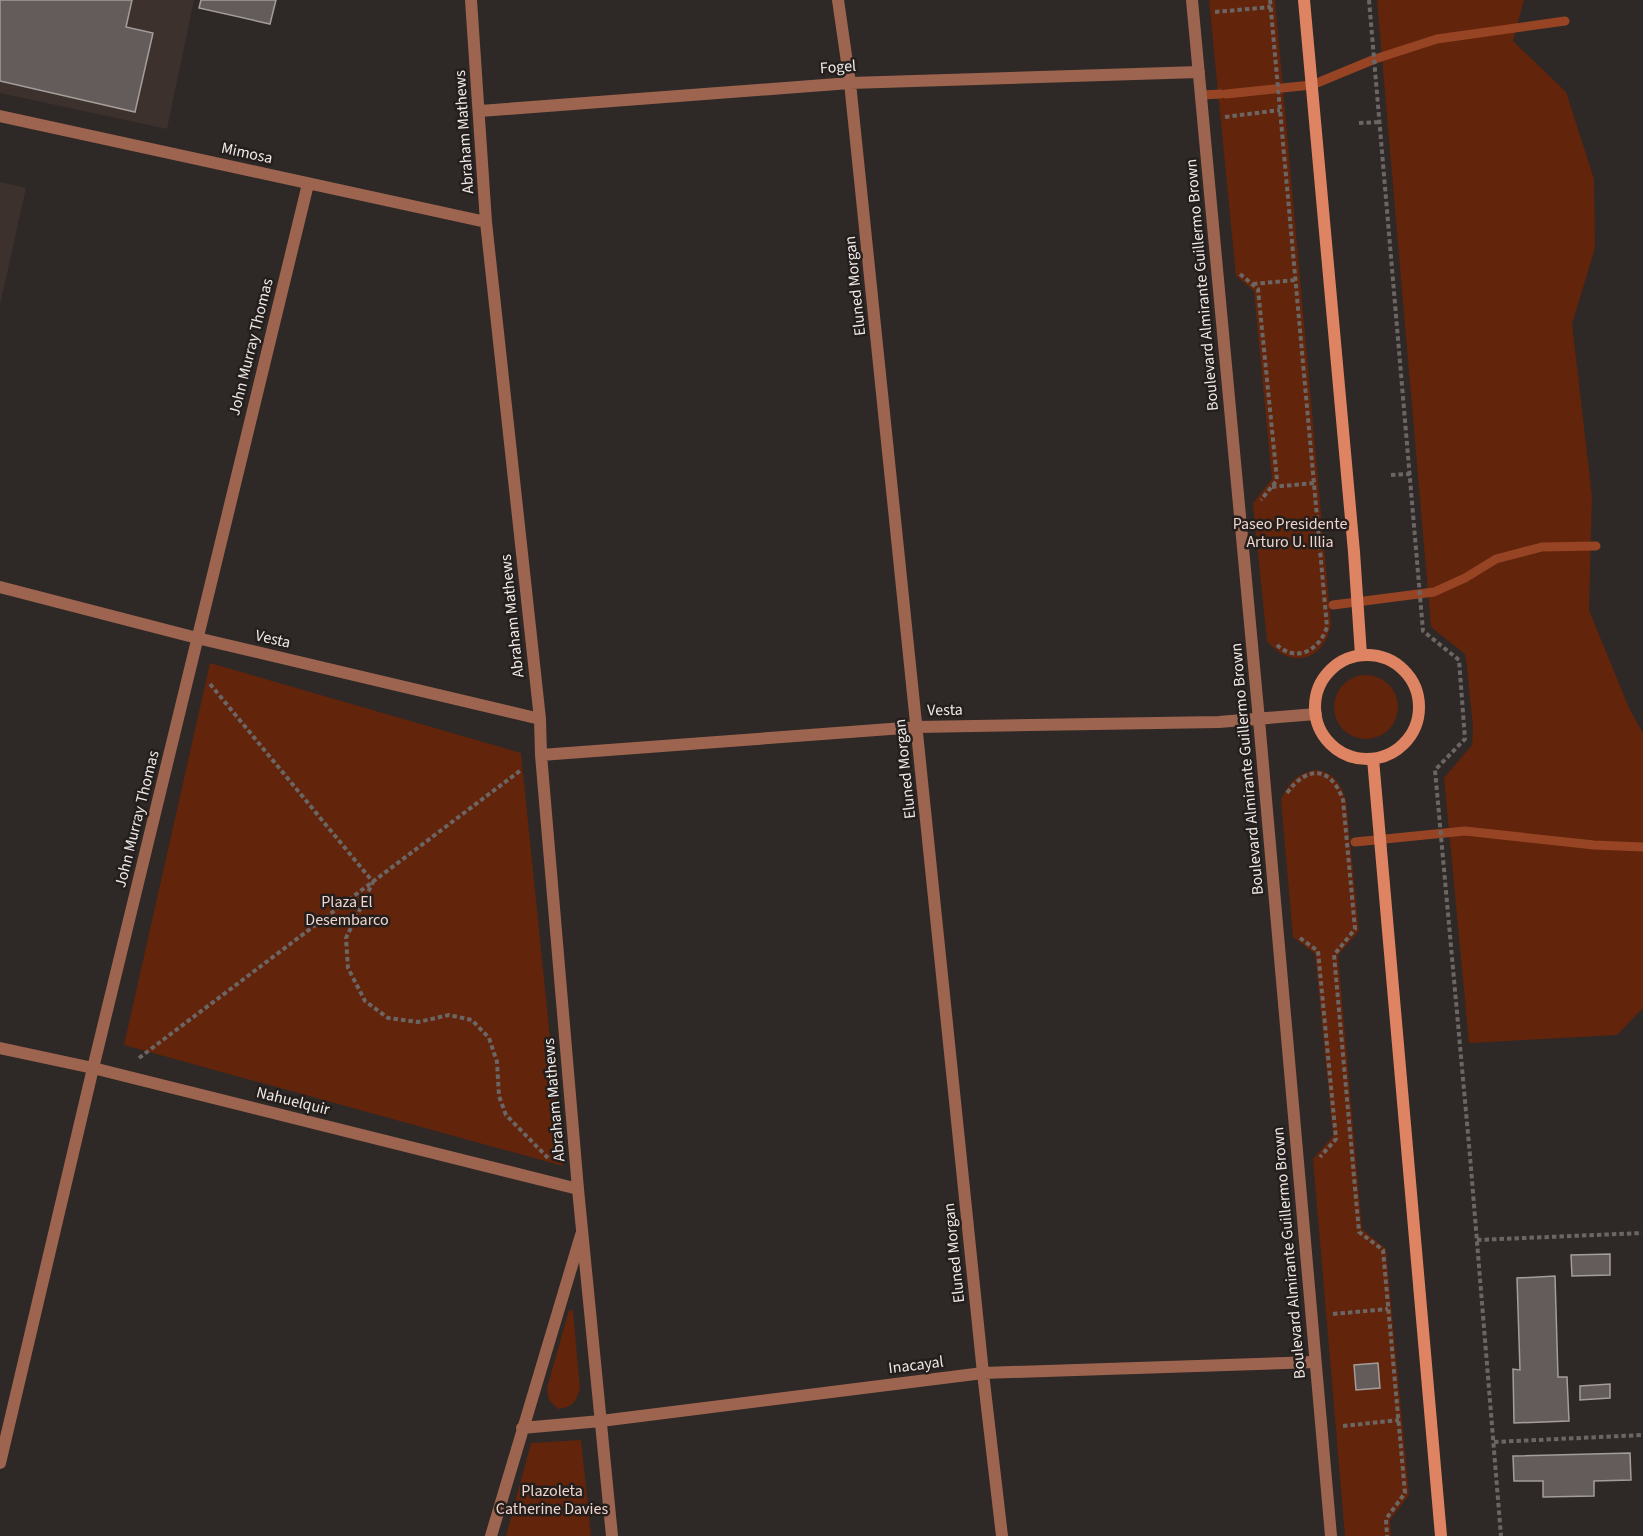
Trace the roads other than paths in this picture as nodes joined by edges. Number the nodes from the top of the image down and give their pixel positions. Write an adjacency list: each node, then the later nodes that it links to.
1 (471, 0): 7 (street, Abraham Mathews)
2 (838, 0): 6 (street, Eluned Morgan)
3 (1192, 0): 5 (street, Boulevard Almirante Guillermo Brown)
4 (1304, 0): 13 (main road)
5 (1199, 72): 6 (street, Fogel); 16 (street, Boulevard Almirante Guillermo Brown)
6 (850, 82): 7 (street, Fogel); 17 (street, Eluned Morgan)
7 (480, 111): 10 (street, Abraham Mathews)
8 (0, 116): 9 (street, Mimosa)
9 (308, 184): 10 (street, Mimosa); 12 (street, John Murray Thomas)
10 (486, 222): 15 (street, Abraham Mathews)
11 (0, 587): 12 (street, Vesta)
12 (198, 638): 15 (street, Vesta); 21 (street, John Murray Thomas)
13 (1361, 655): 14 (main road); 19 (main road)
14 (1316, 714): 16 (street, Vesta); 19 (main road)
15 (540, 719): 18 (street, Abraham Mathews)
16 (1259, 720): 17 (street, Vesta); 24 (street, Boulevard Almirante Guillermo Brown)
17 (917, 727): 18 (street, Vesta); 25 (street, Eluned Morgan)
18 (541, 755): 22 (street, Abraham Mathews)
19 (1373, 759): 33 (main road)
20 (0, 1048): 21 (street, Nahuelquir)
21 (93, 1068): 22 (street, Nahuelquir); 28 (street, John Murray Thomas)
22 (578, 1189): 23 (street, Abraham Mathews)
23 (583, 1229): 26 (street, Abraham Mathews); 27 (street, Abraham Mathews)
24 (1315, 1362): 25 (street, Inacayal); 32 (street, Boulevard Almirante Guillermo Brown)
25 (983, 1373): 26 (street, Inacayal); 31 (street, Eluned Morgan)
26 (601, 1420): 27 (street, Inacayal); 30 (street, Abraham Mathews)
27 (522, 1428): 29 (street, Abraham Mathews)
28 (0, 1463)
29 (491, 1536)
30 (612, 1536)
31 (1002, 1536)
32 (1331, 1536)
33 (1441, 1536)

